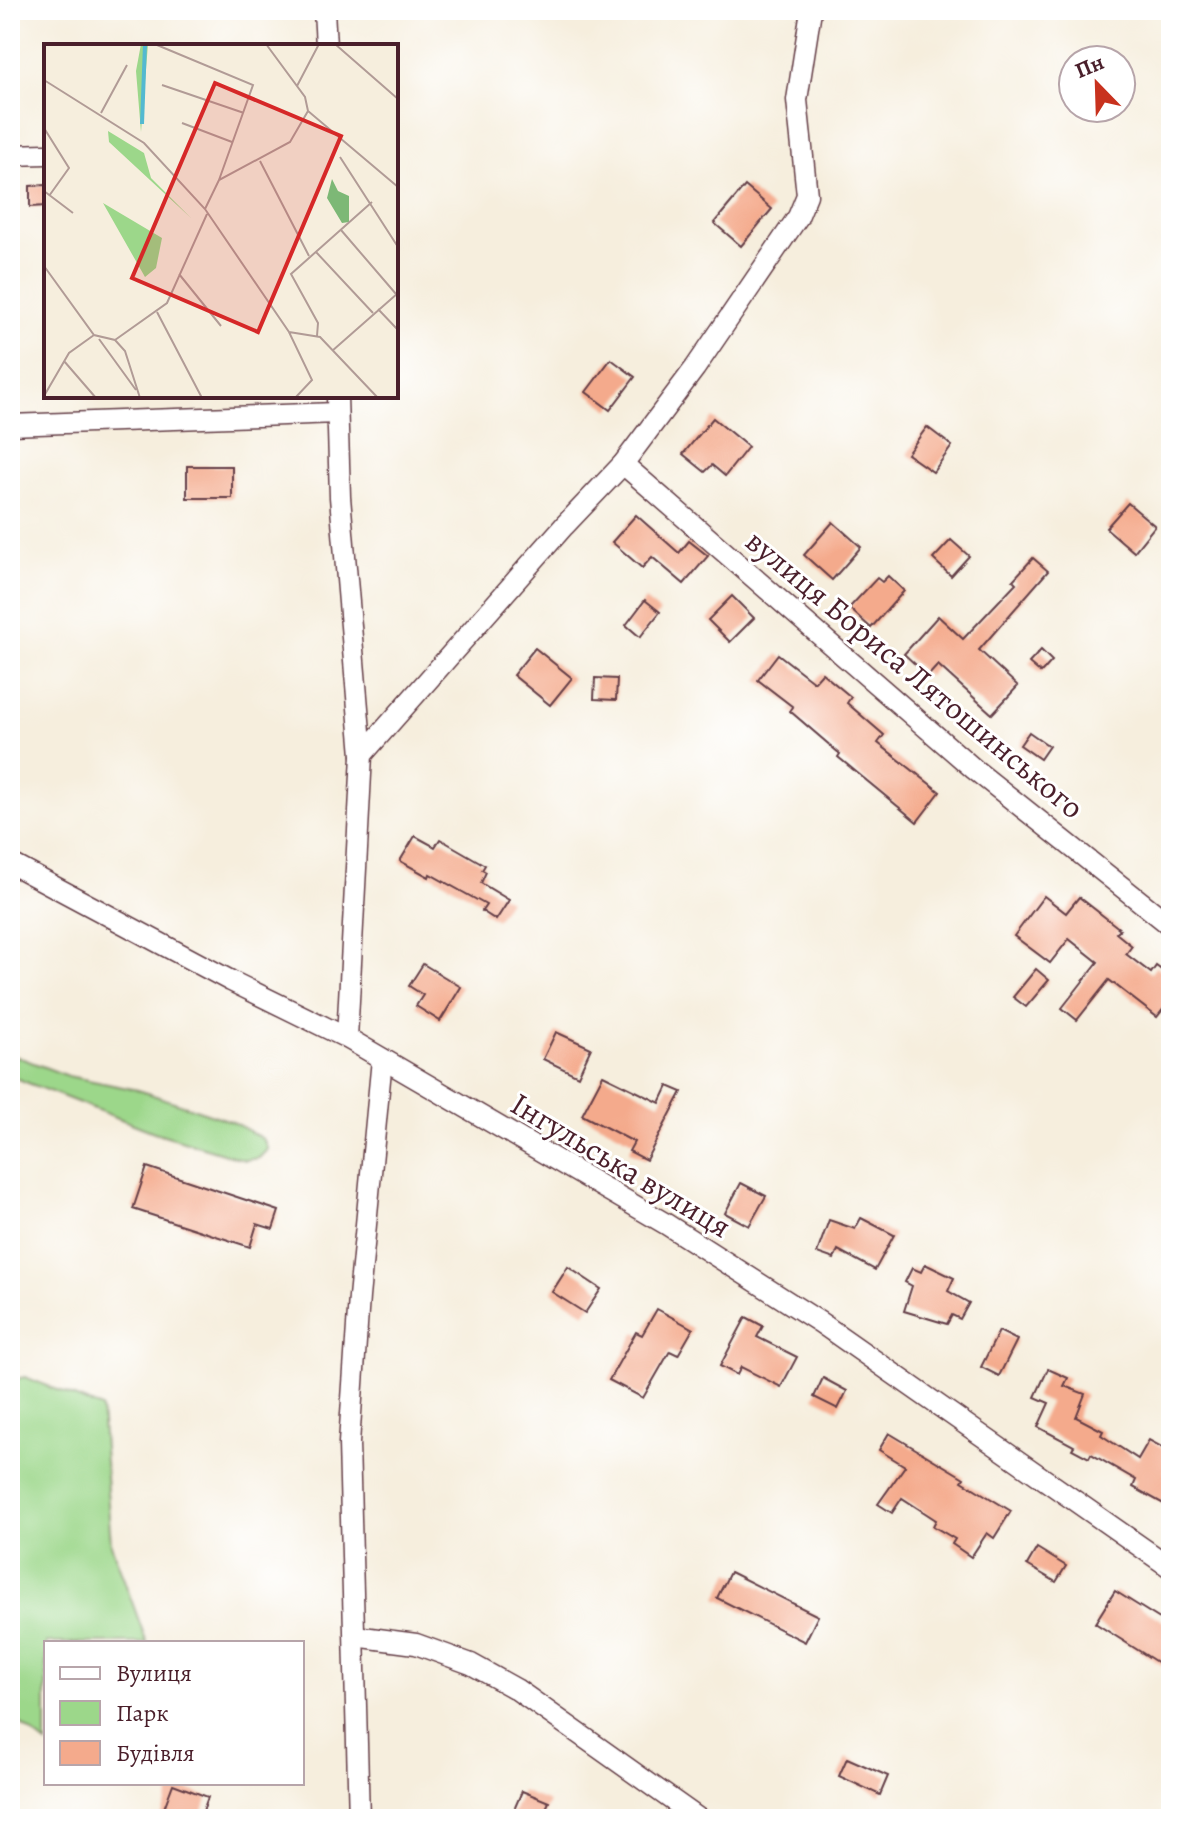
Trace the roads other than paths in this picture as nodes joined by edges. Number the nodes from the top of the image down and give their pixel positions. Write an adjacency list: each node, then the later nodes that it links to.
1 (324, 10): 3 (street)
2 (811, 10): 8 (street)
3 (326, 44)
4 (44, 154): 5 (street)
5 (10, 155)
6 (337, 404): 7 (street); 9 (street)
7 (10, 425)
8 (623, 464): 9 (street); 11 (street, вулиця Бориса Лятошинського)
9 (362, 755): 12 (street)
10 (10, 863): 12 (street, Інгульська вулиця)
11 (1171, 926)
12 (347, 1038): 13 (street, Інгульська вулиця)
13 (382, 1059): 14 (street, Інгульська вулиця); 15 (street)
14 (1171, 1568)
15 (355, 1636): 16 (street); 17 (street)
16 (359, 1819)
17 (699, 1819)

